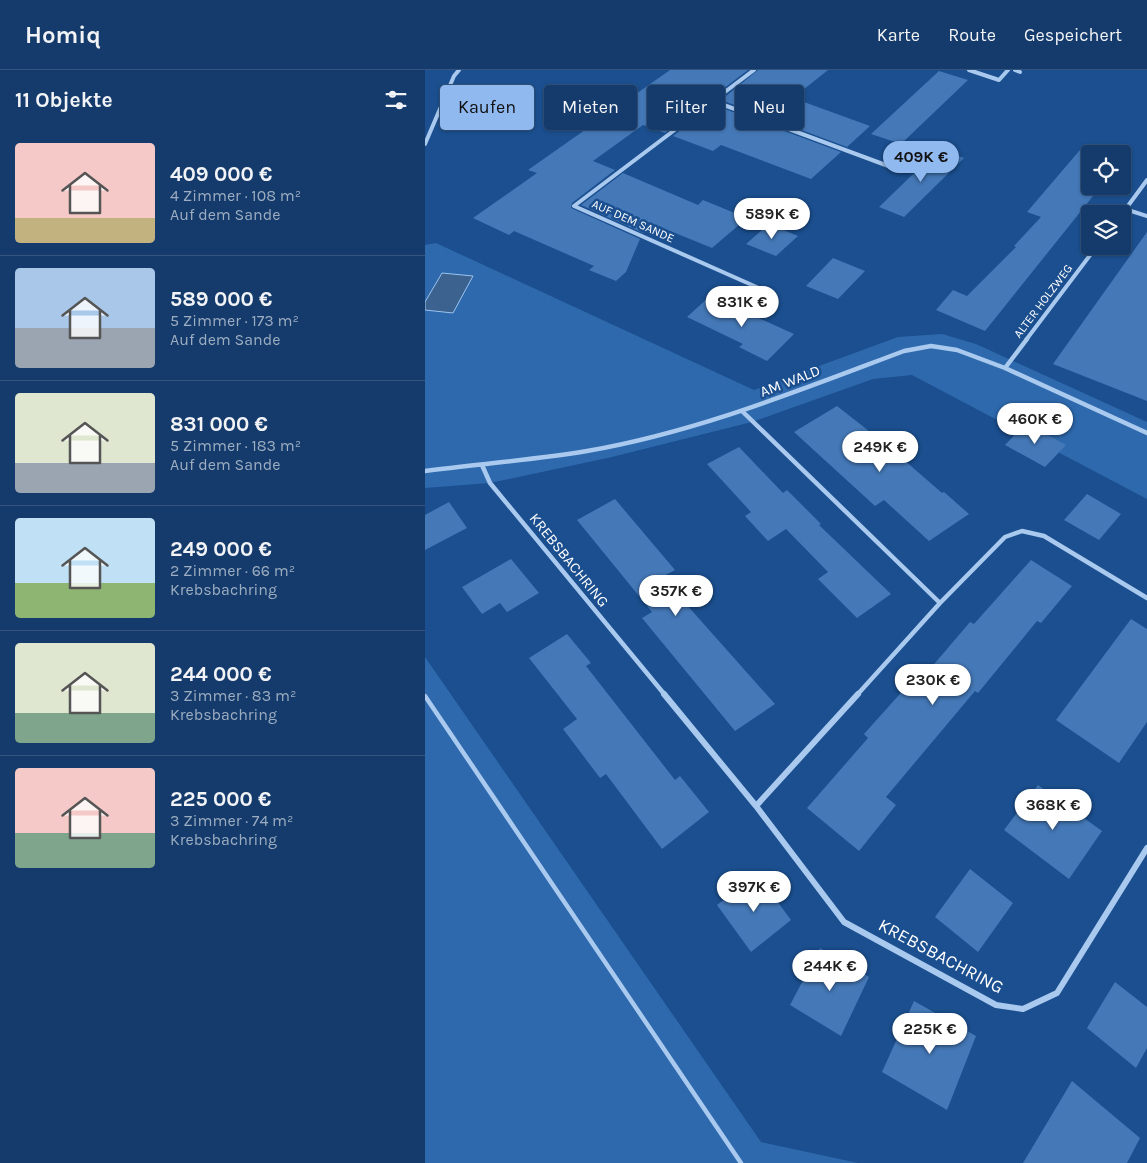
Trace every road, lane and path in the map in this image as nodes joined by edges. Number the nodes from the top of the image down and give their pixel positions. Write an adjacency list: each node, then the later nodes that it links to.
1 (459, 70): 10 (street)
2 (754, 70): 7 (street, AUF DEM SANDE)
3 (969, 70): 4 (street)
4 (1008, 70)
5 (1015, 70): 6 (street)
6 (1020, 72)
7 (725, 92)
8 (725, 105): 11 (street)
9 (675, 130): 17 (street, AUF DEM SANDE)
10 (425, 144)
11 (891, 167)
12 (1147, 180): 13 (street)
13 (1128, 205)
14 (1131, 211): 15 (street)
15 (1147, 216)
16 (1090, 255): 18 (street, ALTER HOLZWEG)
17 (761, 289)
18 (1005, 368): 19 (street, AM WALD); 20 (street, AM WALD)
19 (743, 412): 21 (street, AM WALD); 24 (street)
20 (1147, 432)
21 (482, 465): 22 (street, AM WALD); 26 (street, KREBSBACHRING)
22 (425, 471)
23 (1147, 598): 24 (street)
24 (940, 604): 26 (street)
25 (425, 696): 28 (lane)
26 (756, 806): 27 (street, KREBSBACHRING)
27 (1147, 848)
28 (741, 1163)

